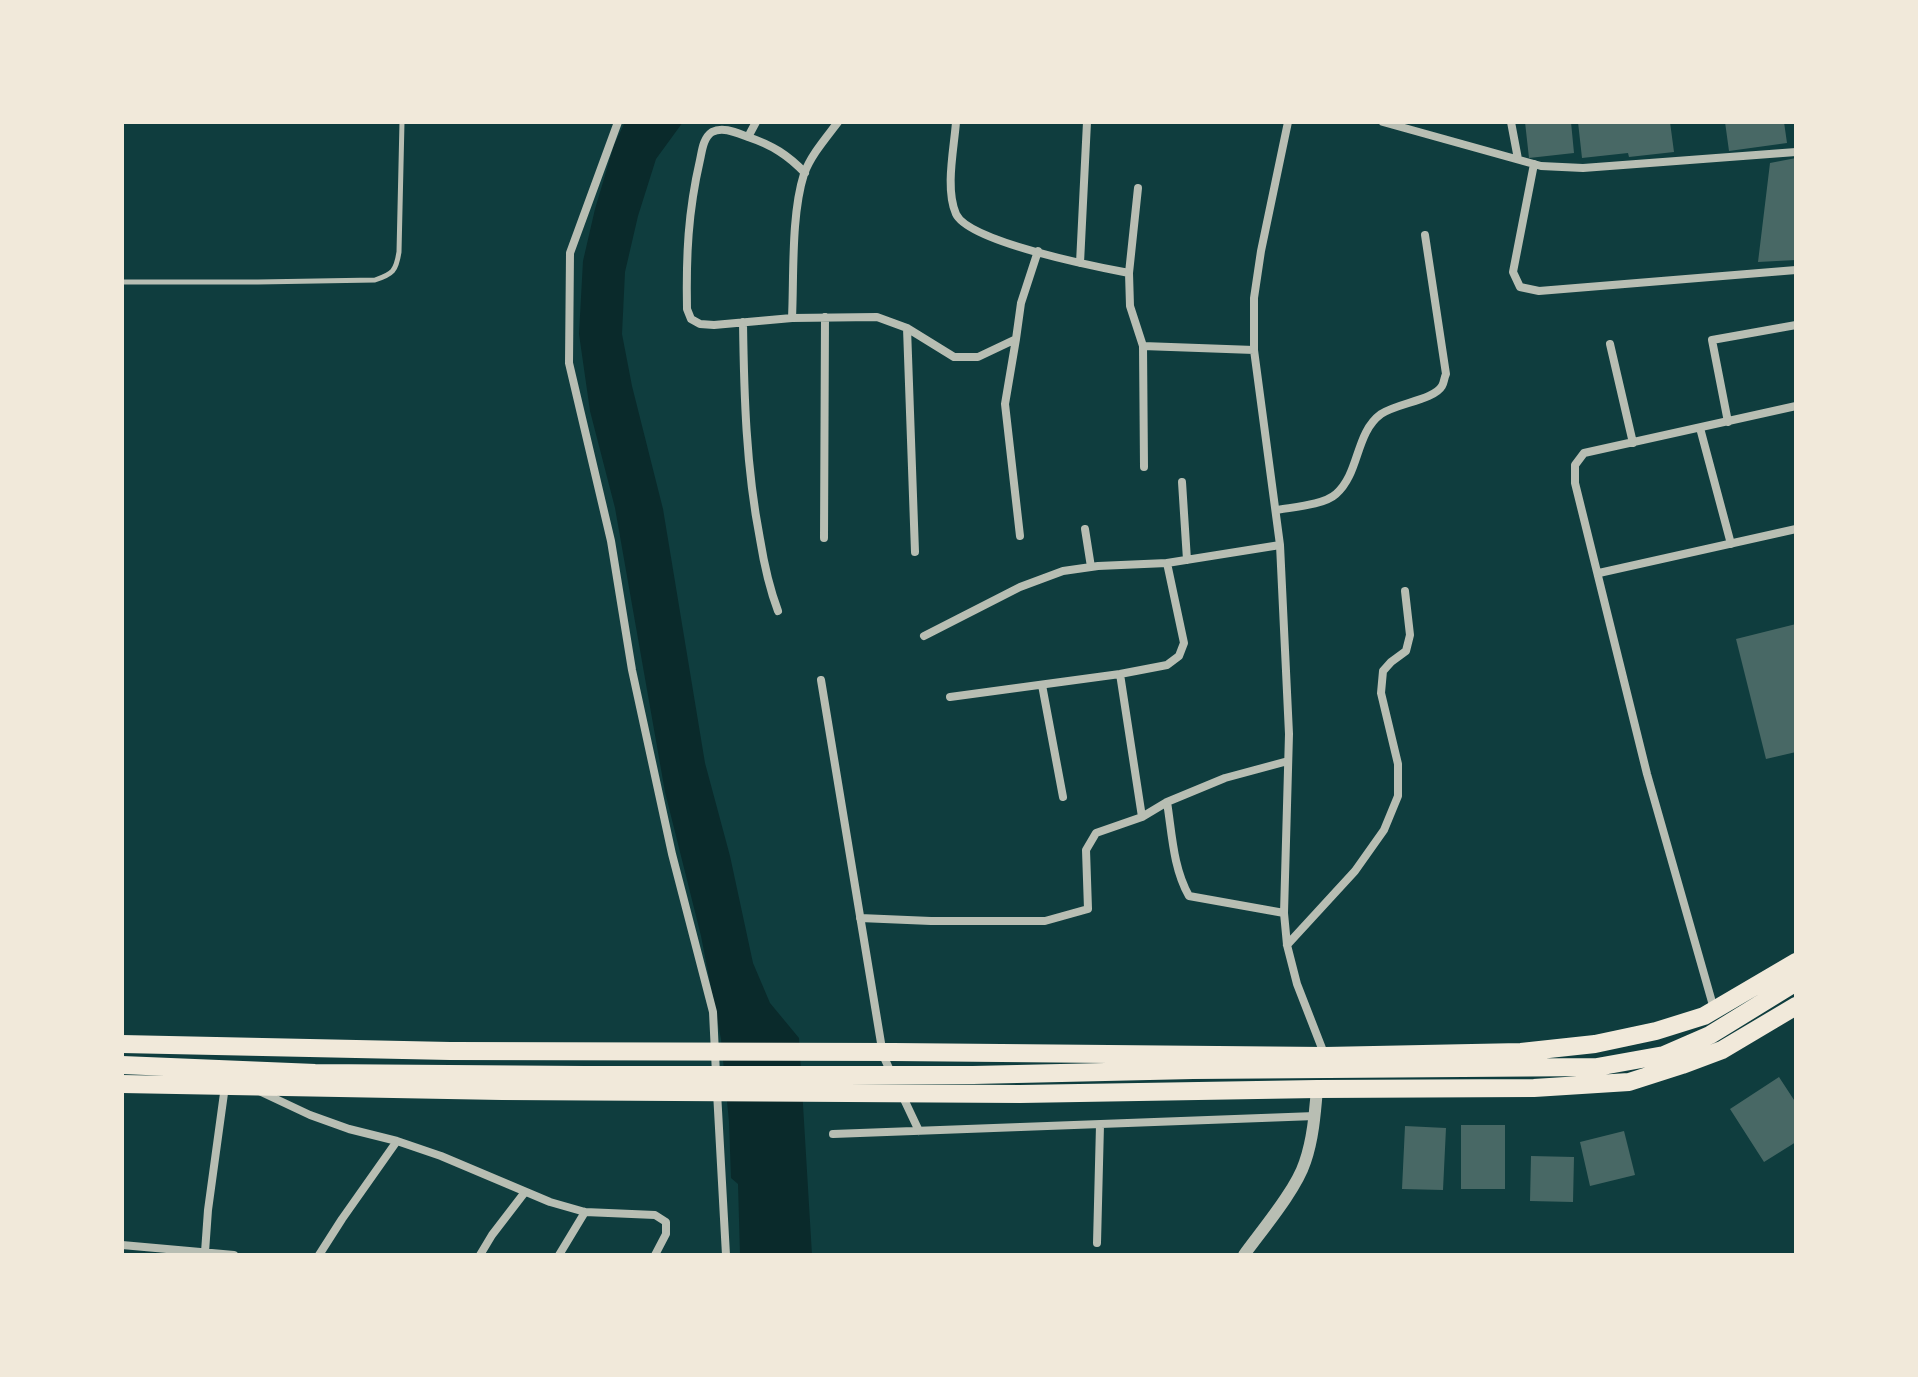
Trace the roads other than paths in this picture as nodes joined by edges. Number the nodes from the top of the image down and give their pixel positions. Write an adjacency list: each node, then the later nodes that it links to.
1 (402, 122): 21 (lane)
2 (618, 122): 89 (street)
3 (756, 122): 10 (street)
4 (838, 122): 14 (street)
5 (956, 122): 17 (street)
6 (1087, 122): 18 (street)
7 (1288, 122): 30 (street)
8 (1383, 122): 12 (street)
9 (1511, 122): 12 (street)
10 (748, 137): 14 (street); 24 (street)
11 (1796, 152): 13 (street)
12 (1518, 159): 13 (street)
13 (1534, 164): 19 (street)
14 (805, 173): 23 (street)
15 (1138, 188): 20 (street)
16 (1425, 235): 37 (street)
17 (1038, 251): 18 (street); 27 (street)
18 (1080, 263): 20 (street)
19 (1796, 270)
20 (1129, 273): 29 (street)
21 (122, 282)
22 (825, 317): 23 (street); 26 (street); 41 (street)
23 (792, 318): 24 (street)
24 (743, 322): 50 (street)
25 (1796, 325): 32 (street)
26 (907, 328): 27 (street); 44 (street)
27 (1016, 339): 40 (street)
28 (1610, 344): 34 (street)
29 (1143, 346): 30 (street); 35 (street)
30 (1254, 350): 37 (street)
31 (1796, 406): 32 (street)
32 (1728, 422): 33 (street)
33 (1700, 428): 34 (street); 42 (street)
34 (1633, 443): 48 (street)
35 (1144, 467)
36 (1182, 482): 45 (street)
37 (1277, 510): 43 (street)
38 (1085, 529): 47 (street)
39 (1796, 529): 42 (street)
40 (1020, 536)
41 (824, 538)
42 (1731, 544): 48 (street)
43 (1280, 545): 45 (street); 56 (street)
44 (915, 552)
45 (1187, 560): 46 (street)
46 (1167, 563): 47 (street); 52 (street)
47 (1091, 567): 51 (street)
48 (1599, 573): 66 (street)
49 (1405, 591): 62 (street)
50 (778, 611)
51 (924, 636)
52 (1120, 674): 54 (street); 59 (street)
53 (821, 680): 61 (street)
54 (1042, 685): 55 (street); 57 (street)
55 (950, 697)
56 (1288, 761): 58 (street); 60 (street)
57 (1063, 797)
58 (1167, 802): 59 (street); 60 (street)
59 (1142, 817): 61 (street)
60 (1284, 913): 62 (street)
61 (860, 918): 76 (street)
62 (1287, 945): 68 (street)
63 (1796, 962): 66 (highway)
64 (1796, 982): 69 (highway)
65 (1796, 1006): 73 (highway)
66 (1715, 1010): 68 (highway)
67 (122, 1044): 68 (highway)
68 (1325, 1056)
69 (122, 1065)
70 (122, 1084): 71 (highway)
71 (225, 1085): 72 (highway); 83 (street)
72 (251, 1087): 73 (highway); 78 (street)
73 (1317, 1089): 74 (street)
74 (1315, 1116): 75 (street); 90 (street)
75 (1100, 1125): 76 (street); 81 (street)
76 (919, 1131): 77 (street)
77 (833, 1134)
78 (397, 1141): 79 (street); 85 (street)
79 (525, 1192): 80 (street); 86 (street)
80 (585, 1212): 87 (street); 88 (street)
81 (1097, 1243)
82 (122, 1245): 83 (street)
83 (205, 1252): 84 (street)
84 (234, 1255)
85 (319, 1255)
86 (480, 1255)
87 (559, 1255)
88 (655, 1255)
89 (726, 1255)
90 (1244, 1255)

